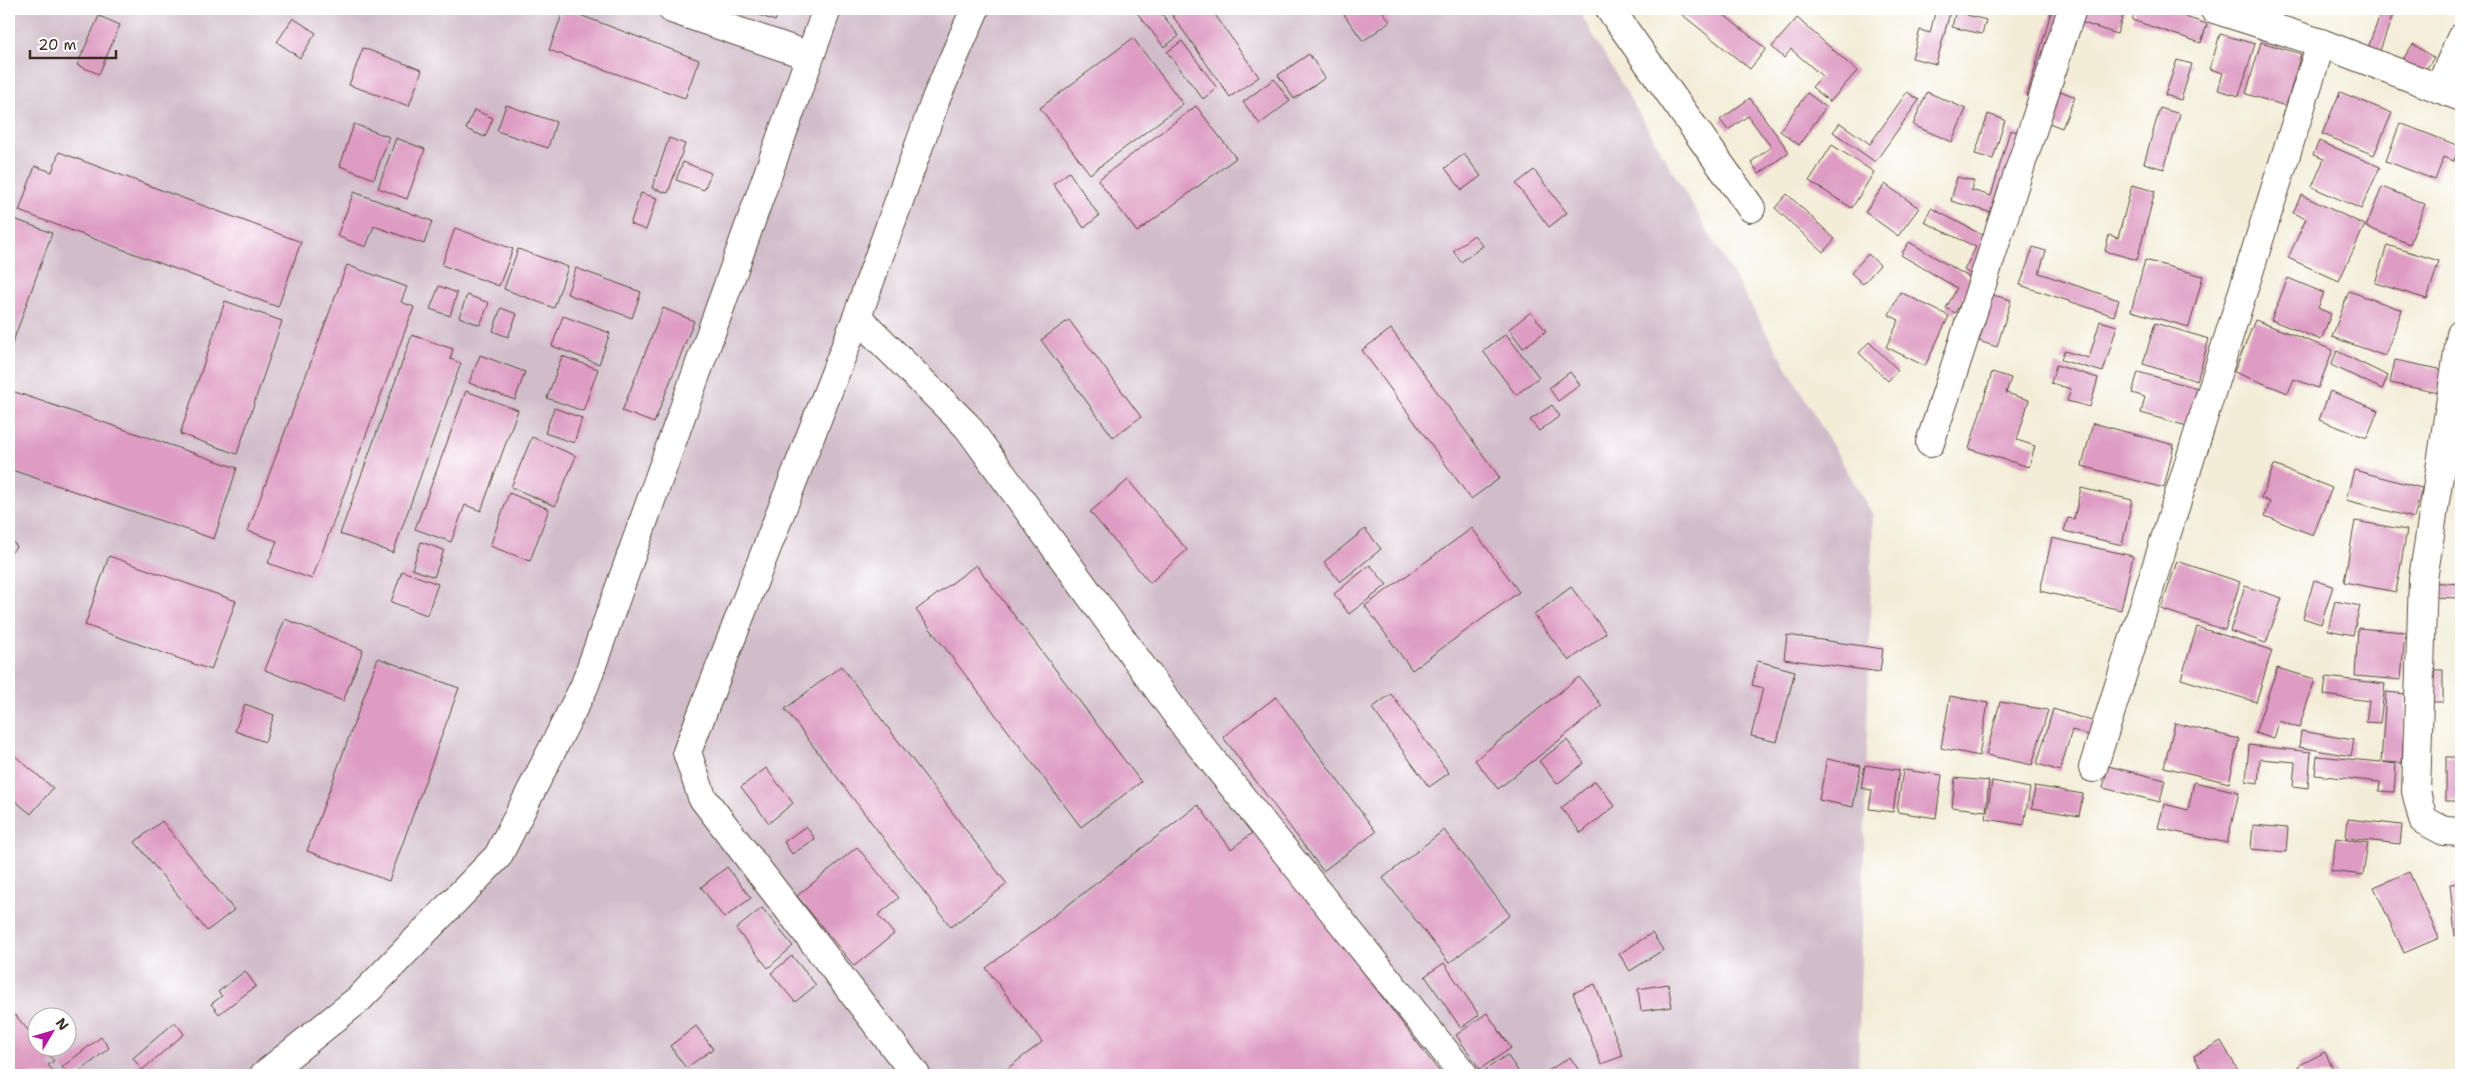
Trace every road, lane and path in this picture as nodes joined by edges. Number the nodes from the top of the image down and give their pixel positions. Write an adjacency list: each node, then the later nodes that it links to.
1 (672, 9): 9 (street)
2 (827, 9): 9 (street)
3 (975, 9): 12 (street)
4 (1610, 9): 11 (street)
5 (2072, 9): 14 (street)
6 (2214, 9): 8 (street)
7 (2461, 38): 10 (street)
8 (2321, 43): 10 (street); 15 (street)
9 (810, 56): 17 (street)
10 (2450, 93)
11 (1751, 208)
12 (857, 317): 18 (street); 19 (street)
13 (2461, 334): 16 (street)
14 (1930, 443)
15 (2093, 768)
16 (2461, 832)
17 (264, 1075)
18 (916, 1075)
19 (1464, 1075)

